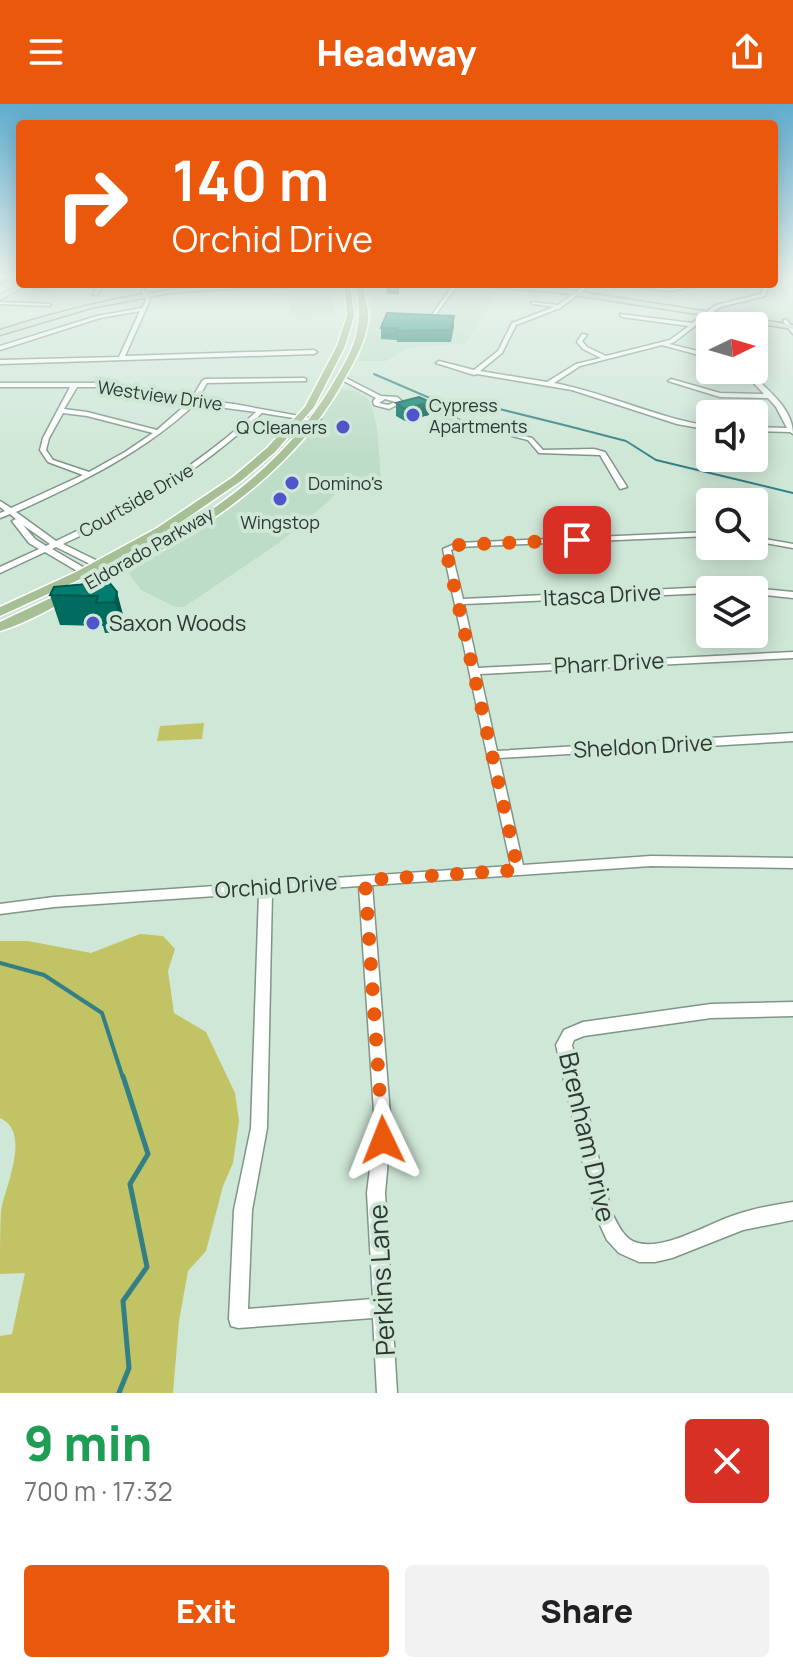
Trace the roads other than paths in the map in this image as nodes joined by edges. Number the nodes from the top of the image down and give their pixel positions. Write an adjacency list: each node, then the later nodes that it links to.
1 (42, 335): 11 (street)
2 (63, 335): 9 (street)
3 (132, 335): 14 (street)
4 (345, 335): 15 (main road, Eldorado Parkway)
5 (359, 335): 16 (main road, Eldorado Parkway)
6 (508, 335): 22 (street)
7 (584, 335): 17 (street)
8 (678, 335): 10 (street)
9 (69, 337)
10 (664, 344): 13 (street); 17 (street)
11 (0, 348)
12 (314, 352): 14 (street)
13 (696, 352)
14 (121, 358): 18 (street)
15 (335, 358): 16 (main road); 34 (main road, Eldorado Parkway)
16 (351, 358): 25 (main road, Eldorado Parkway)
17 (606, 358): 27 (street)
18 (20, 361): 19 (street); 21 (street)
19 (0, 362)
20 (439, 363): 22 (street)
21 (13, 371)
22 (474, 373): 27 (street)
23 (304, 380): 31 (street)
24 (671, 381): 30 (street)
25 (344, 382): 35 (main road, Eldorado Parkway); 42 (street)
26 (75, 384): 29 (street, Westview Drive); 31 (street, Westview Drive); 32 (street)
27 (548, 384): 36 (street)
28 (759, 384): 30 (street)
29 (2, 385)
30 (771, 396): 38 (street)
31 (193, 402): 33 (street, Westview Drive); 39 (street)
32 (61, 411): 39 (street); 40 (street)
33 (260, 411): 34 (street, Westview Drive); 49 (street, Courtside Drive)
34 (301, 418): 35 (street, Westview Drive); 41 (main road, Eldorado Parkway)
35 (318, 420): 43 (main road, Eldorado Parkway)
36 (696, 425)
37 (768, 430): 38 (street)
38 (792, 431)
39 (156, 432): 40 (street)
40 (88, 474): 45 (street)
41 (239, 476): 43 (main road); 52 (main road, Eldorado Parkway)
42 (623, 487)
43 (228, 502): 54 (main road, Eldorado Parkway)
44 (0, 503): 45 (street)
45 (12, 514): 46 (street); 49 (street); 51 (street)
46 (0, 516)
47 (696, 535): 57 (street)
48 (768, 542): 50 (street)
49 (57, 544): 51 (street, Courtside Drive); 52 (street)
50 (793, 546)
51 (46, 549): 52 (street); 53 (street, Courtside Drive)
52 (91, 566): 54 (street); 55 (street); 58 (main road, Eldorado Parkway)
53 (0, 570)
54 (111, 571): 55 (main road, Eldorado Parkway)
55 (97, 579): 59 (main road, Eldorado Parkway)
56 (793, 595): 57 (street, Itasca Drive)
57 (458, 602): 61 (street)
58 (0, 612)
59 (0, 627)
60 (793, 655): 61 (street, Pharr Drive)
61 (473, 671): 63 (street)
62 (793, 737): 63 (street, Sheldon Drive)
63 (492, 755): 65 (street)
64 (793, 863): 65 (street, Orchid Drive)
65 (518, 870): 66 (street, Orchid Drive)
66 (365, 880): 67 (street, Orchid Drive); 71 (street, Perkins Lane)
67 (266, 887): 68 (street, Orchid Drive); 71 (street)
68 (0, 909)
69 (793, 1009): 70 (street, Brenham Drive)
70 (793, 1211)
71 (382, 1308): 72 (street, Perkins Lane)
72 (387, 1393)

